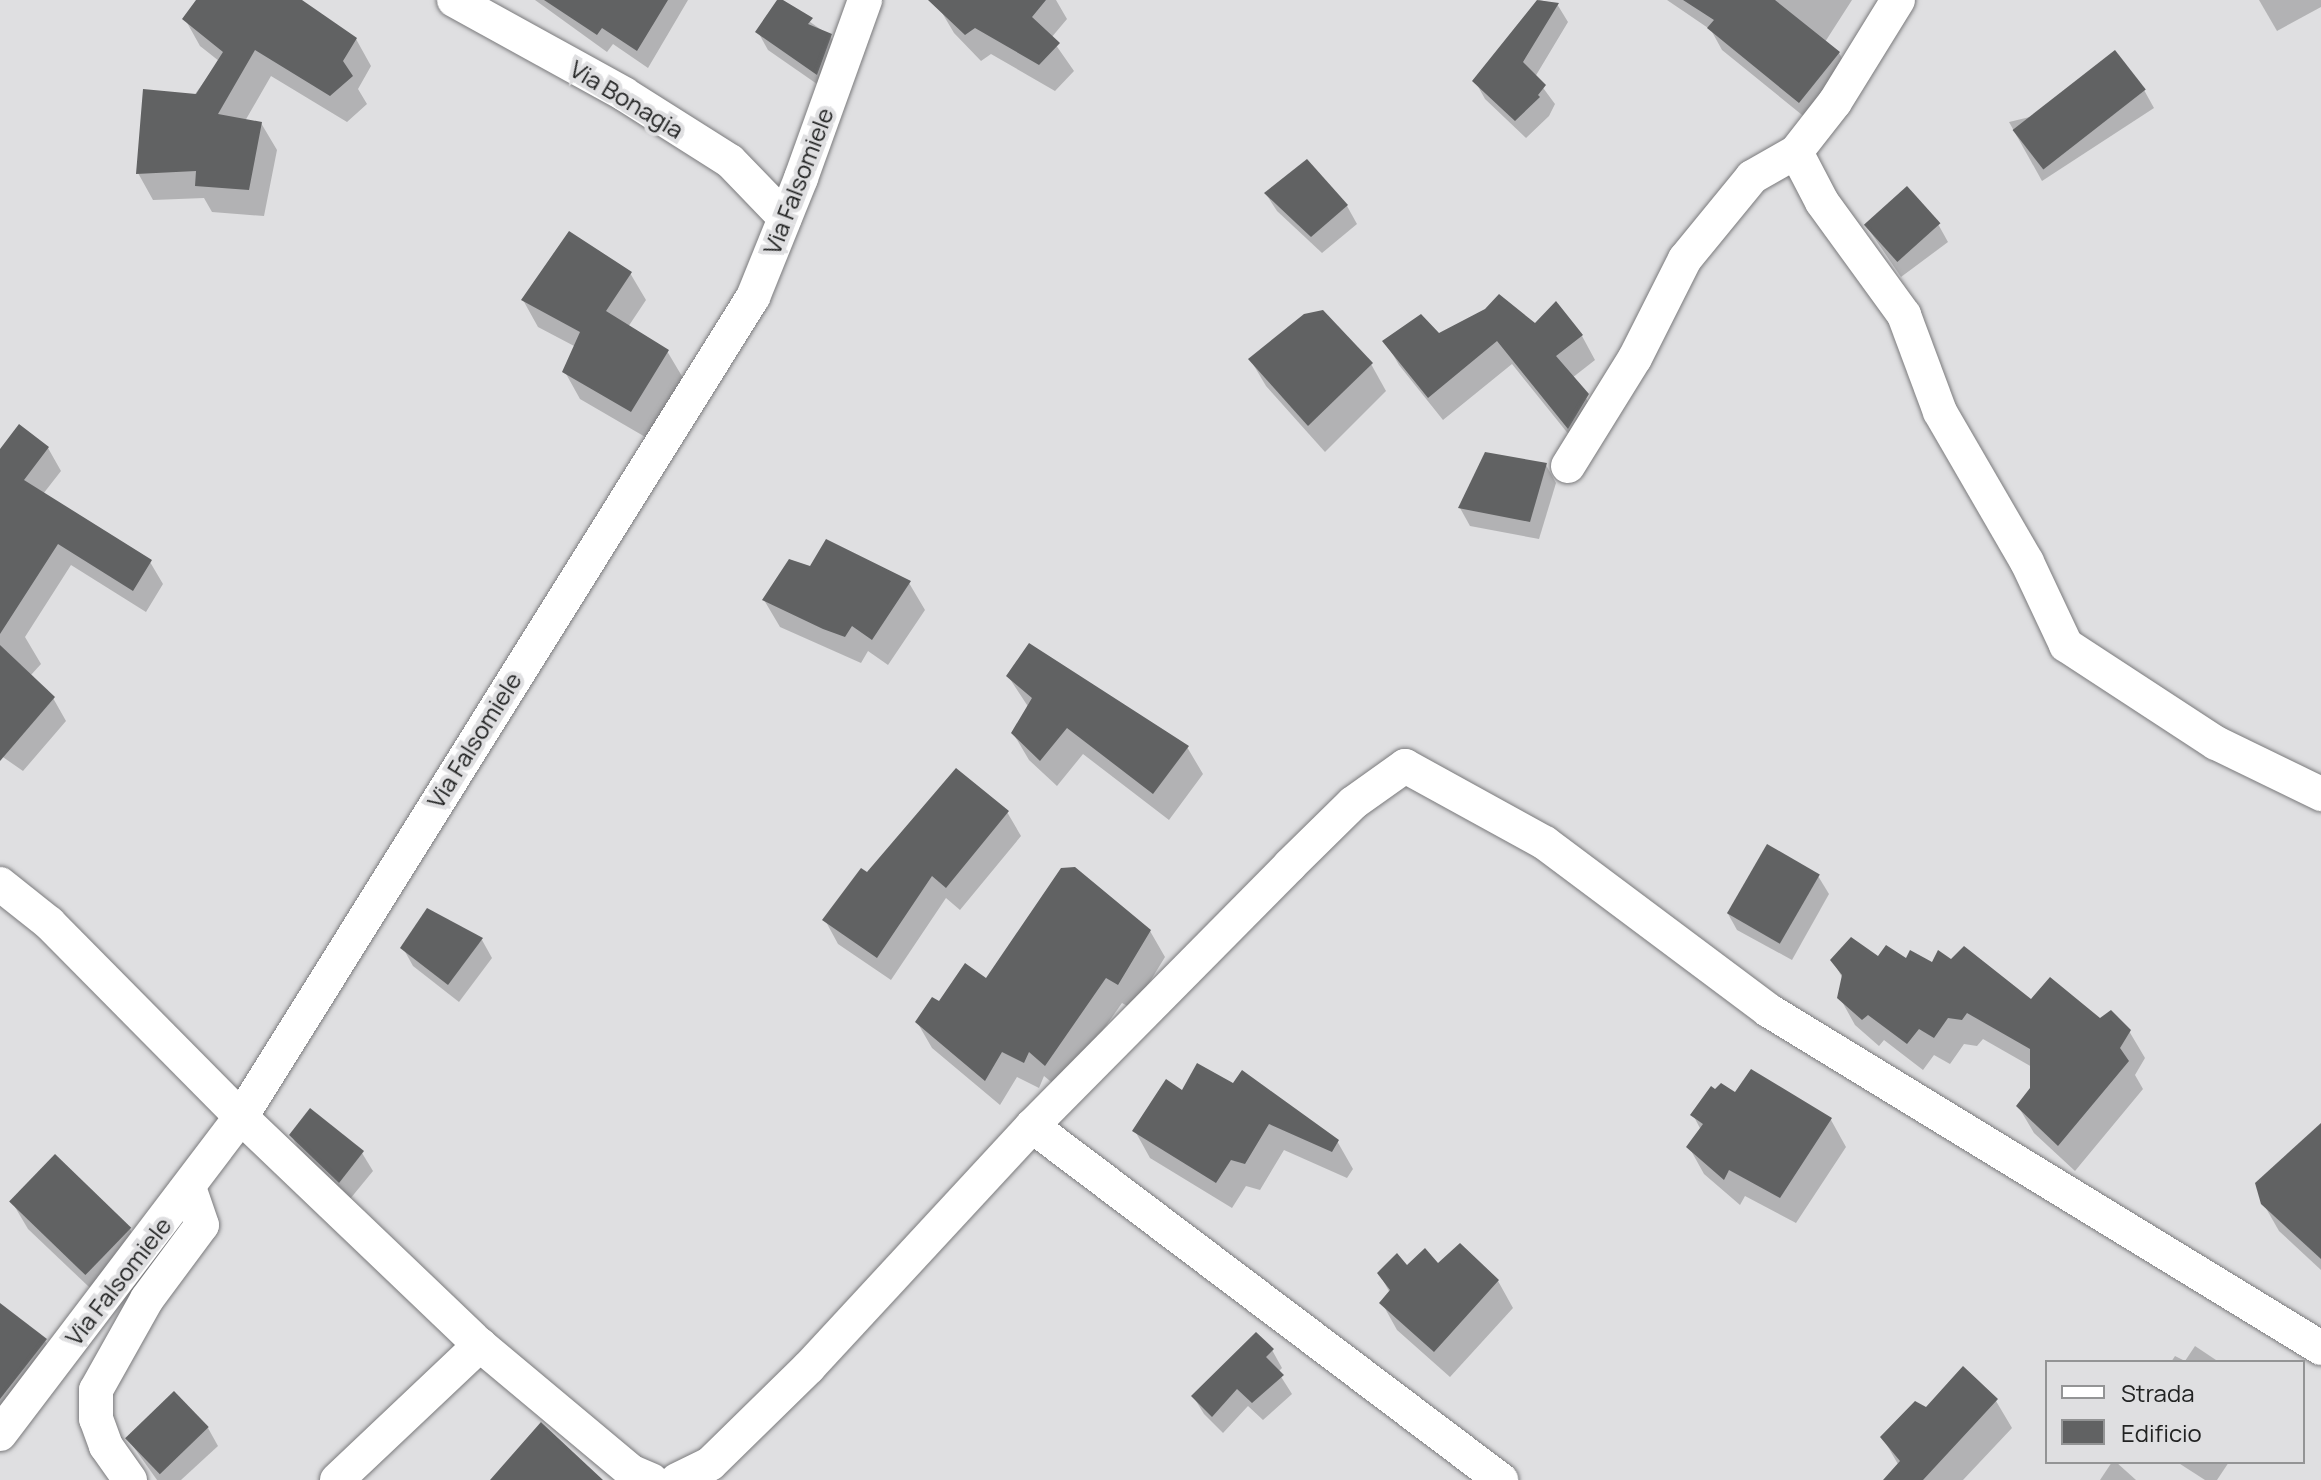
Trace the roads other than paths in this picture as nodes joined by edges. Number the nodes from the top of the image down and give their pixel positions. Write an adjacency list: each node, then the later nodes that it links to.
1 (454, 0): 5 (street, Via Bonagia)
2 (865, 0): 5 (street, Via Falsomiele)
3 (1898, 0): 4 (street)
4 (1796, 152): 6 (street); 7 (street)
5 (785, 218): 9 (street, Via Falsomiele)
6 (1568, 466)
7 (2321, 794)
8 (0, 884): 9 (street)
9 (241, 1117): 11 (street, Via Falsomiele); 12 (street)
10 (1032, 1126): 13 (street); 18 (street); 19 (street)
11 (189, 1188): 14 (street, Via Falsomiele); 15 (street)
12 (480, 1345): 16 (street); 17 (street)
13 (2321, 1348)
14 (0, 1434)
15 (130, 1480)
16 (337, 1480)
17 (651, 1480)
18 (677, 1480)
19 (1501, 1480)

